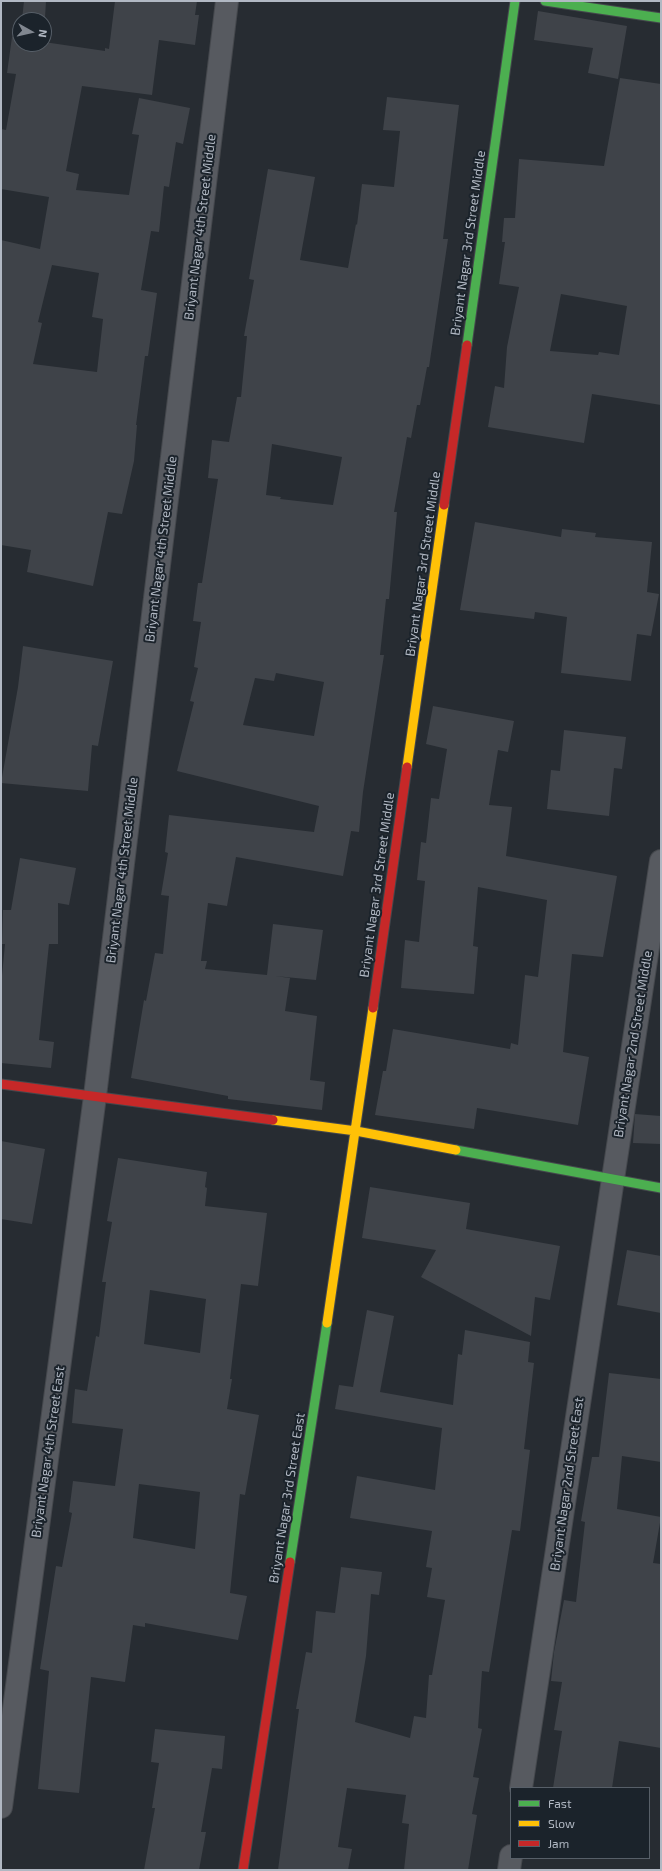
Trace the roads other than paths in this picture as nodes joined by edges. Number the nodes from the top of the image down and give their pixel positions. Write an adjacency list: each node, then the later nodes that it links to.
1 (227, 1): 7 (street, Briyant Nagar 4th Street Middle)
2 (515, 1): 8 (street, Briyant Nagar 3rd Street Middle)
3 (545, 1): 4 (street)
4 (661, 18)
5 (661, 861): 9 (street, Briyant Nagar 2nd Street Middle)
6 (1, 1084): 7 (street)
7 (95, 1096): 8 (street); 12 (street, Briyant Nagar 4th Street East)
8 (356, 1131): 9 (street); 14 (street, Briyant Nagar 3rd Street East)
9 (612, 1179): 10 (street); 11 (street, Briyant Nagar 2nd Street East)
10 (661, 1188)
11 (521, 1787)
12 (1, 1808)
13 (511, 1859): 15 (street)
14 (244, 1870)
15 (509, 1870)

